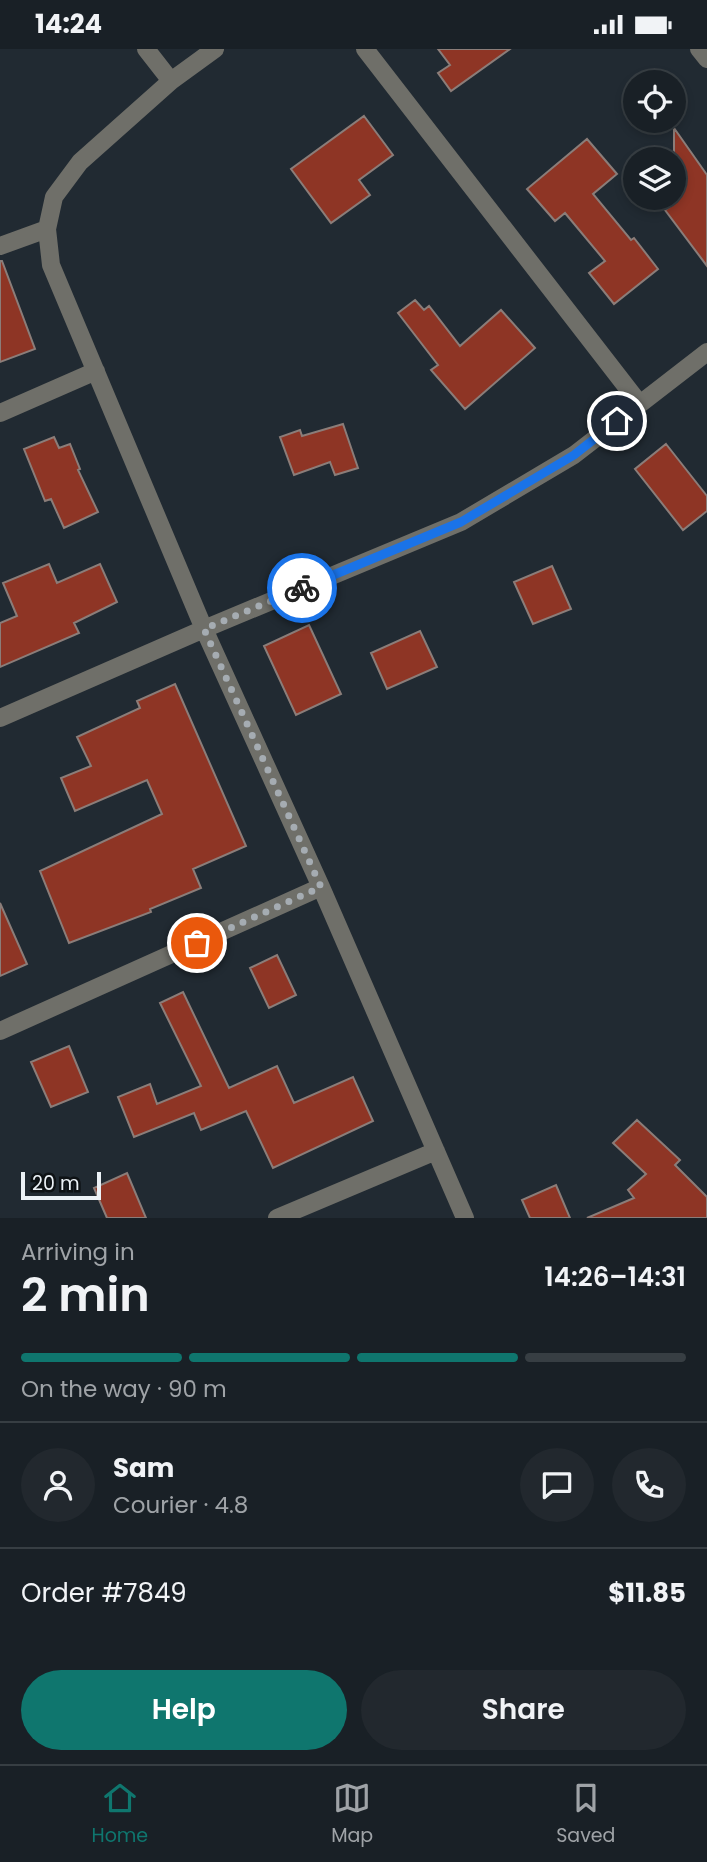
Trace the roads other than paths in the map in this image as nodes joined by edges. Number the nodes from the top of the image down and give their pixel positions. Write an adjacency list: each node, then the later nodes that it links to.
1 (146, 49): 6 (street)
2 (215, 49): 6 (street)
3 (365, 49): 11 (street)
4 (699, 49): 5 (street)
5 (707, 59)
6 (171, 81): 7 (street)
7 (47, 229): 8 (street); 10 (street)
8 (0, 246)
9 (707, 352): 11 (street)
10 (96, 370): 12 (street); 13 (street)
11 (639, 403): 13 (street)
12 (0, 413)
13 (204, 629): 14 (street); 15 (street)
14 (0, 718)
15 (321, 887): 16 (street); 17 (street)
16 (0, 1031)
17 (436, 1151): 18 (street); 19 (street)
18 (277, 1218)
19 (465, 1218)

